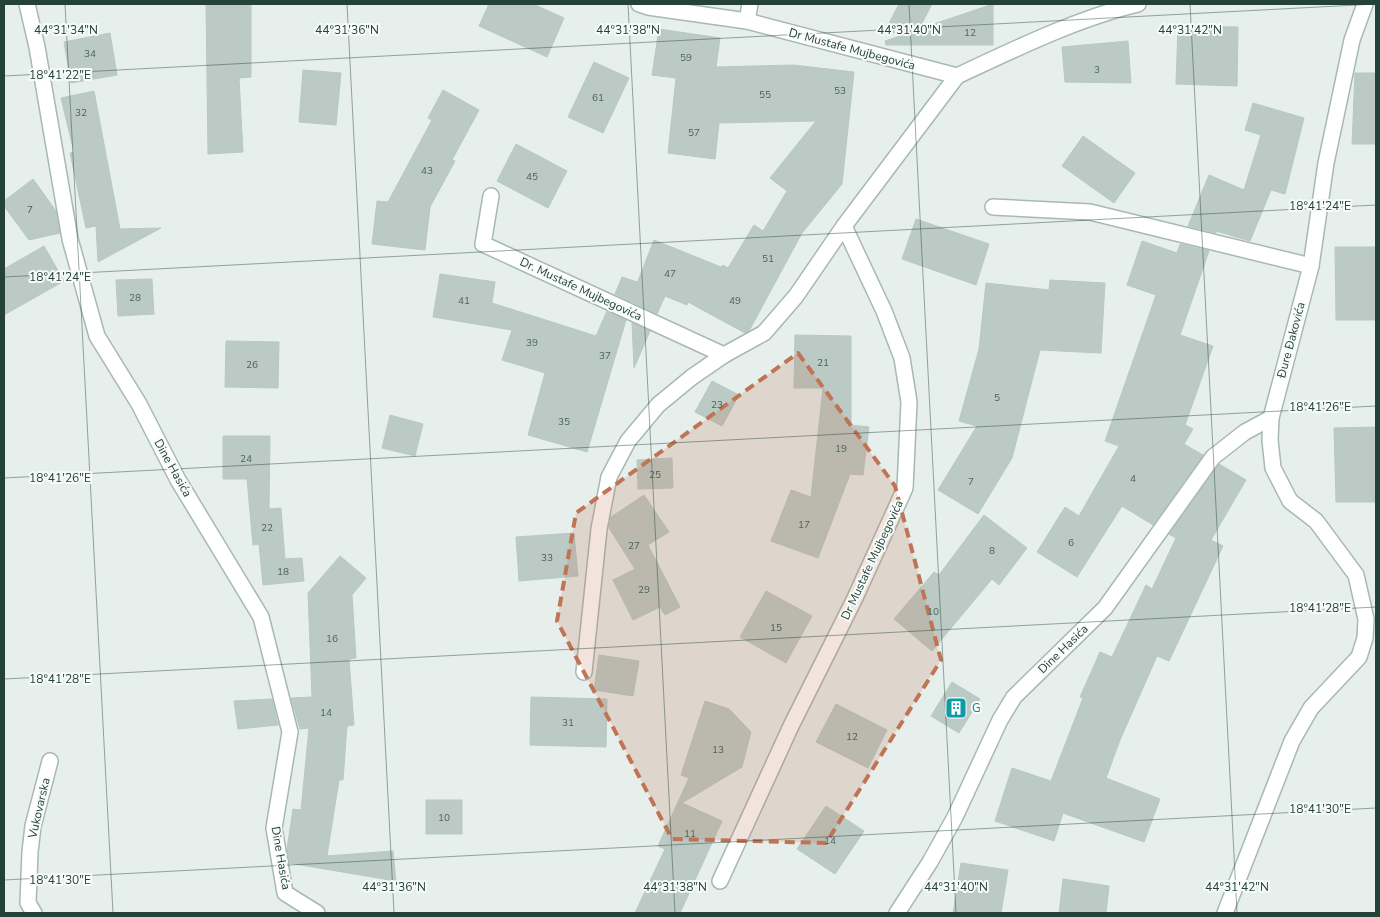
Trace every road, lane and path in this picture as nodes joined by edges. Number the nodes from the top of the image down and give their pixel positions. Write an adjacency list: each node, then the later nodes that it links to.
1 (27, 4): 18 (street, Dine Hasića)
2 (639, 4): 6 (street, Dr Mustafe Mujbegovića)
3 (750, 4): 6 (street)
4 (1138, 4): 7 (street)
5 (1365, 4): 11 (street, Đure Đakovića)
6 (747, 22): 7 (street, Dr Mustafe Mujbegovića)
7 (957, 76): 10 (street)
8 (491, 196): 12 (street, Dr. Mustafe Mujbegovića)
9 (993, 207): 11 (street)
10 (844, 226): 12 (street); 16 (street, Dr Mustafe Mujbegovića)
11 (1311, 266): 13 (street, Đure Đakovića)
12 (724, 355): 14 (street)
13 (1271, 418): 19 (street, Dine Hasića); 20 (street, Đure Đakovića)
14 (584, 672)
15 (50, 761): 17 (street, Vukovarska)
16 (720, 881)
17 (34, 913)
18 (317, 913)
19 (897, 913)
20 (1225, 913)

